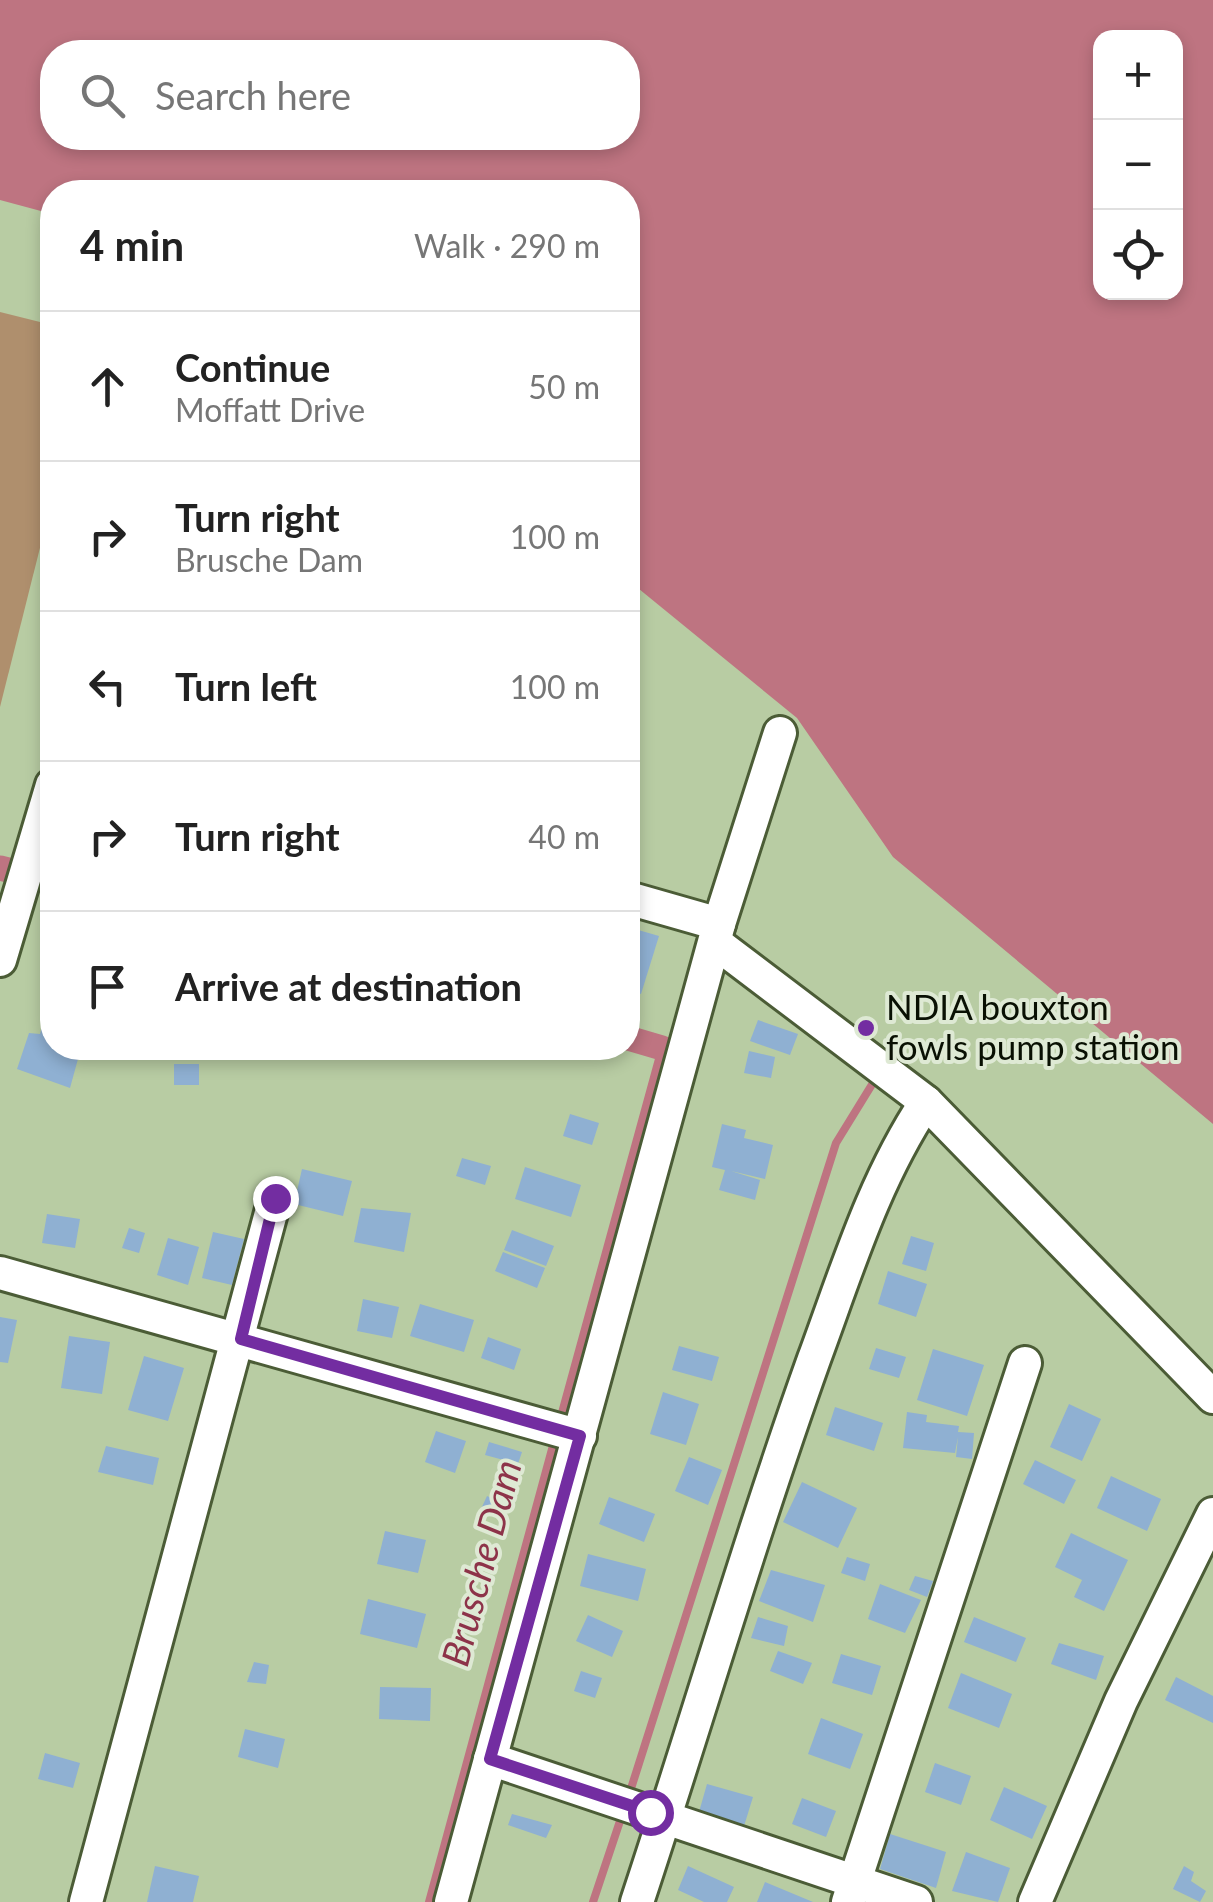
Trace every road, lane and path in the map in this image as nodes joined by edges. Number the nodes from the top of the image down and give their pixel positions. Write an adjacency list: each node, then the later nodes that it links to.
1 (780, 733): 4 (street)
2 (40, 825): 5 (street)
3 (640, 903): 4 (street)
4 (718, 933): 6 (street); 12 (street)
5 (0, 960)
6 (926, 1102): 11 (street); 15 (street)
7 (275, 1198): 9 (street)
8 (0, 1273): 9 (street)
9 (241, 1339): 12 (street); 17 (street)
10 (1024, 1363): 16 (street)
11 (1213, 1396)
12 (565, 1431): 14 (street)
13 (1213, 1514): 21 (street)
14 (490, 1759): 15 (street); 18 (street)
15 (657, 1816): 16 (street); 19 (street)
16 (852, 1891): 20 (street)
17 (86, 1902)
18 (451, 1902)
19 (637, 1902)
20 (916, 1902)
21 (1035, 1902)

